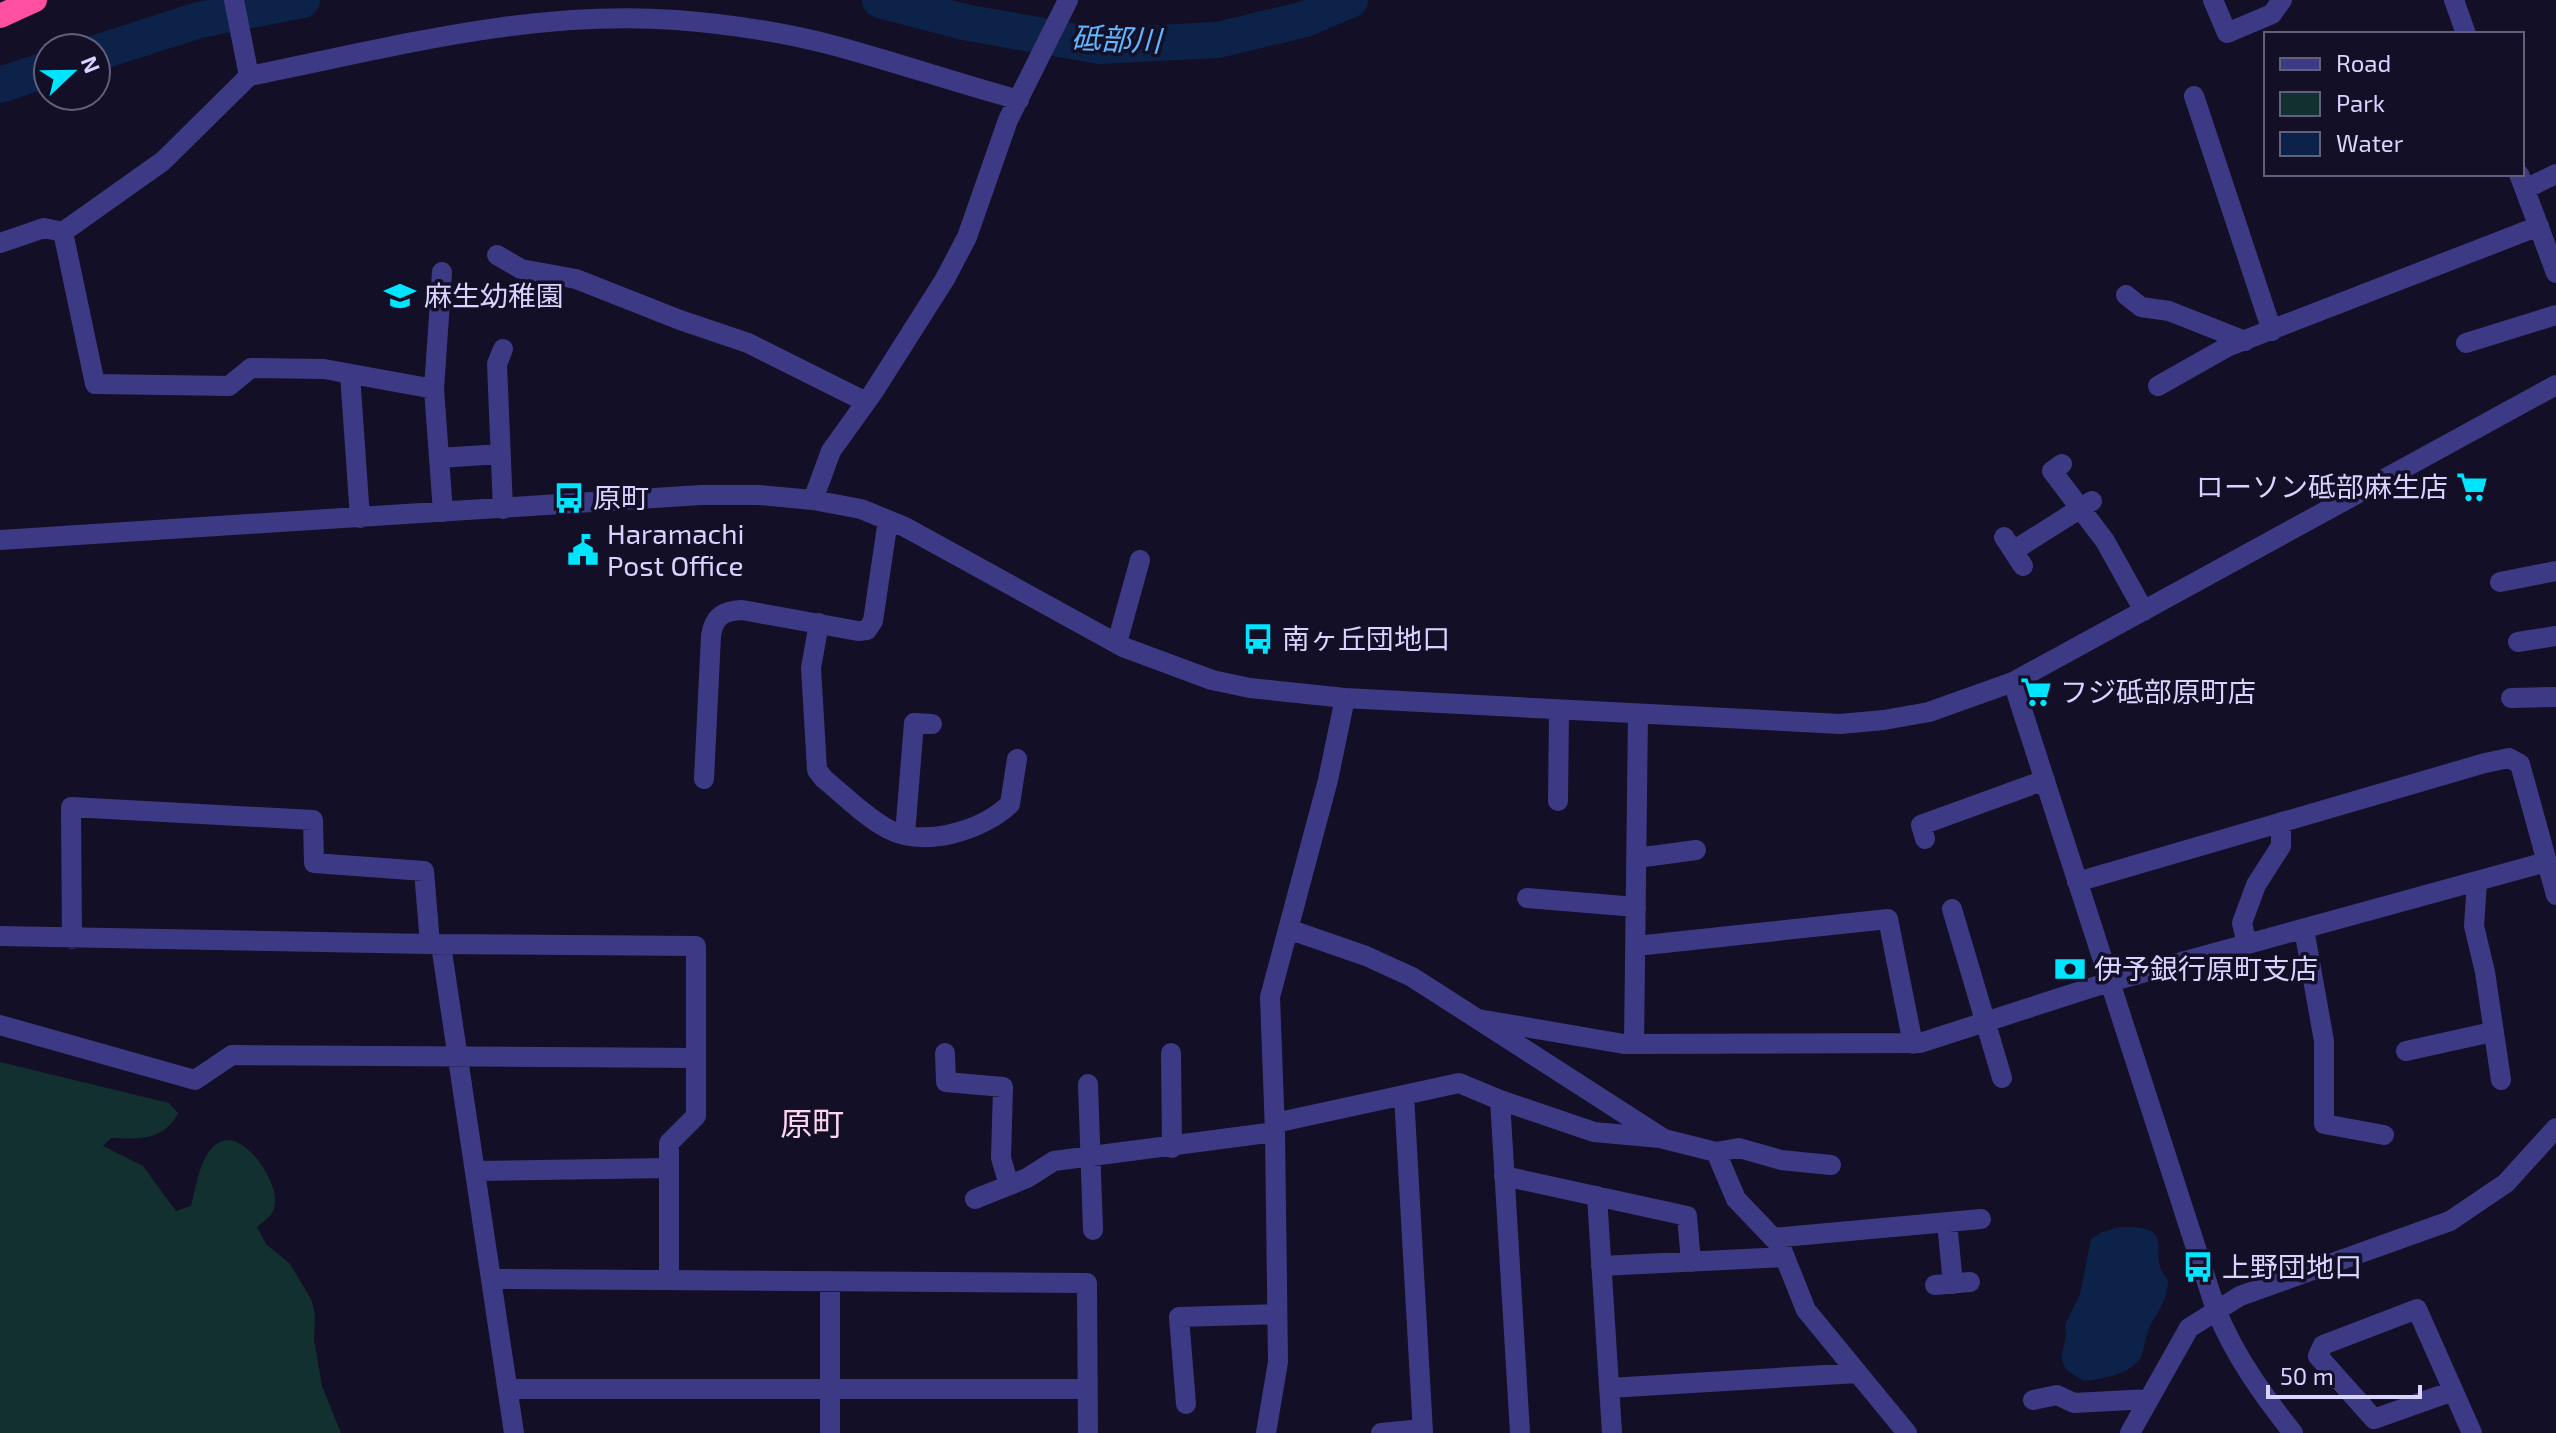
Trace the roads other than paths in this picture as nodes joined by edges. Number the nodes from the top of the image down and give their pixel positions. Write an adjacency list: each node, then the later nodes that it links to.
1 (35, 0): 7 (highway)
2 (234, 0): 9 (street)
3 (1068, 0): 10 (street)
4 (2213, 0): 5 (street)
5 (2282, 0)
6 (2454, 0): 8 (street)
7 (0, 16)
8 (2465, 32)
9 (248, 72): 10 (street); 15 (street)
10 (1023, 92): 30 (street)
11 (2194, 96): 22 (street)
12 (2556, 174): 13 (street)
13 (2522, 182): 14 (street)
14 (2539, 226): 19 (street); 22 (street)
15 (63, 232): 16 (street); 26 (street)
16 (0, 243)
17 (497, 255): 30 (street)
18 (442, 272): 28 (street)
19 (2556, 273)
20 (2126, 295): 23 (street)
21 (2556, 315): 24 (street)
22 (2272, 331): 23 (street)
23 (2245, 341): 27 (street)
24 (2466, 343)
25 (503, 349): 31 (street)
26 (350, 374): 28 (street); 38 (street)
27 (2158, 386)
28 (434, 389): 32 (street)
29 (2554, 393): 45 (street)
30 (866, 402): 34 (street)
31 (500, 454): 32 (street); 36 (street)
32 (439, 458): 37 (street)
33 (2062, 464): 35 (street)
34 (813, 500): 36 (street); 39 (street)
35 (2086, 505): 41 (street); 45 (street)
36 (503, 509): 37 (street)
37 (443, 512): 38 (street)
38 (360, 518): 40 (street)
39 (888, 520): 46 (street); 49 (street)
40 (0, 540)
41 (2014, 551)
42 (1140, 560): 49 (street)
43 (2556, 571): 44 (street)
44 (2500, 582)
45 (2144, 611): 50 (street)
46 (819, 623): 58 (street); 62 (street)
47 (2556, 636): 48 (street)
48 (2518, 642)
49 (1117, 643): 52 (street)
50 (2013, 682): 55 (street); 59 (street)
51 (2556, 697): 53 (street)
52 (1345, 698): 54 (street); 73 (street)
53 (2511, 698)
54 (1559, 710): 55 (street); 60 (street)
55 (1638, 714): 65 (street)
56 (932, 724): 62 (street)
57 (1017, 759): 62 (street)
58 (704, 779)
59 (2045, 780): 63 (street); 68 (street)
60 (1558, 801)
61 (2281, 822): 66 (street); 68 (street); 78 (street)
62 (905, 834)
63 (1925, 839)
64 (1696, 850): 65 (street)
65 (1637, 858): 71 (street)
66 (2546, 862): 67 (street); 69 (street)
67 (2477, 881): 74 (street); 84 (street)
68 (2077, 882): 80 (street)
69 (2556, 895)
70 (1527, 898): 71 (street)
71 (1636, 907): 79 (street)
72 (1952, 909): 82 (street)
73 (1288, 929): 81 (street); 97 (street)
74 (2304, 929): 78 (street); 99 (street)
75 (0, 936): 76 (street)
76 (72, 939): 77 (street); 77 (street)
77 (436, 944): 90 (street); 91 (street)
78 (2247, 944): 80 (street)
79 (1636, 946): 85 (street); 86 (street)
80 (2109, 982): 82 (street); 122 (street)
81 (1478, 1019): 85 (street); 100 (street)
82 (1985, 1023): 86 (street); 92 (street)
83 (0, 1025): 90 (street)
84 (2492, 1032): 87 (street); 93 (street)
85 (1634, 1044): 86 (street)
86 (1913, 1044)
87 (2406, 1051)
88 (945, 1053): 108 (street)
89 (1171, 1053): 101 (street)
90 (458, 1055): 91 (street); 106 (street)
91 (696, 1058): 105 (street)
92 (2002, 1078)
93 (2501, 1080)
94 (1088, 1084): 103 (street)
95 (1404, 1095): 96 (street); 97 (street); 133 (street)
96 (1500, 1100): 100 (street); 107 (street)
97 (1275, 1127): 101 (street); 123 (street)
98 (2556, 1128): 122 (street)
99 (2384, 1135)
100 (1664, 1139): 102 (street)
101 (1172, 1148): 103 (street)
102 (1716, 1152): 104 (street); 114 (street)
103 (1090, 1155): 108 (street); 113 (street)
104 (1831, 1165)
105 (669, 1168): 106 (street); 119 (street)
106 (475, 1171): 118 (street)
107 (1504, 1176): 109 (street); 139 (street)
108 (1009, 1185): 110 (street)
109 (1597, 1196): 116 (street); 117 (street)
110 (975, 1199)
111 (1981, 1219): 112 (street)
112 (1947, 1222): 114 (street); 121 (street)
113 (1093, 1230)
114 (1773, 1238): 115 (street)
115 (1785, 1257): 116 (street); 124 (street)
116 (1691, 1262): 117 (street)
117 (1601, 1266): 125 (street)
118 (492, 1279): 119 (street); 126 (street)
119 (669, 1280): 120 (street)
120 (830, 1281): 127 (street); 128 (street)
121 (1953, 1284)
122 (2216, 1310): 130 (street); 143 (street)
123 (1277, 1314): 132 (street); 137 (street)
124 (1857, 1373): 125 (street); 141 (street)
125 (1609, 1388): 140 (street)
126 (508, 1389): 127 (street); 134 (street)
127 (830, 1389): 128 (street); 135 (street)
128 (1087, 1389): 136 (street)
129 (2453, 1391): 129 (street); 144 (street)
130 (2149, 1399): 131 (street); 142 (street)
131 (2033, 1400)
132 (1186, 1404)
133 (1423, 1431): 138 (street)
134 (514, 1433)
135 (830, 1433)
136 (1088, 1433)
137 (1266, 1433)
138 (1381, 1433)
139 (1520, 1433)
140 (1612, 1433)
141 (1907, 1433)
142 (2130, 1433)
143 (2293, 1433)
144 (2472, 1433)

